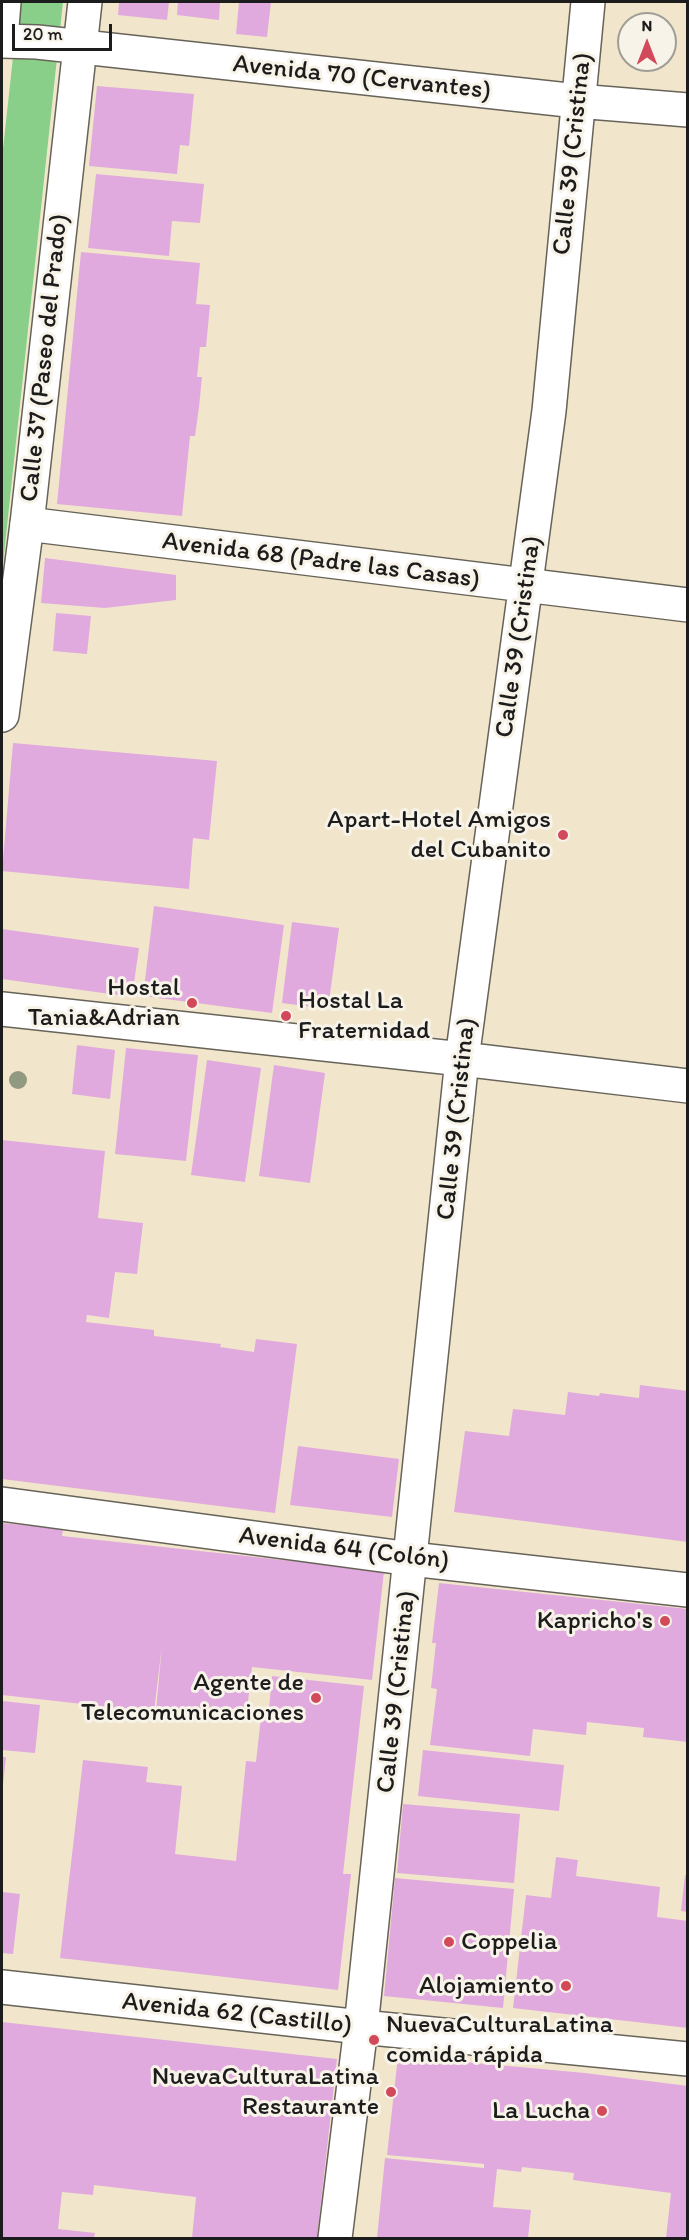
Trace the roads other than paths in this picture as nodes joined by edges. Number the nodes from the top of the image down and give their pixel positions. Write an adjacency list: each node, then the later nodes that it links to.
1 (4, 2): 4 (street)
2 (84, 2): 6 (street, Calle 37 (Paseo del Prado))
3 (588, 2): 7 (street, Calle 39 (Cristina))
4 (2, 27)
5 (2, 41): 6 (street, Avenida 70 (Cervantes))
6 (80, 48): 7 (street, Avenida 70 (Cervantes)); 9 (street, Calle 37 (Paseo del Prado))
7 (577, 100): 8 (street, Avenida 70 (Cervantes)); 10 (street, Calle 39 (Cristina))
8 (687, 110)
9 (27, 524): 10 (street, Avenida 68 (Padre las Casas)); 12 (street, Calle 37 (Paseo del Prado))
10 (526, 586): 11 (street, Avenida 68 (Padre las Casas)); 14 (street, Calle 39 (Cristina))
11 (687, 605)
12 (2, 715)
13 (2, 1009): 14 (street)
14 (462, 1059): 15 (street); 17 (street, Calle 39 (Cristina))
15 (687, 1086)
16 (2, 1504): 17 (street, Avenida 64 (Colón))
17 (411, 1558): 18 (street, Avenida 64 (Colón)); 20 (street, Calle 39 (Cristina))
18 (687, 1590)
19 (2, 1988): 20 (street, Avenida 62 (Castillo))
20 (361, 2027): 21 (street, Avenida 62 (Castillo)); 22 (street, Calle 39 (Cristina))
21 (687, 2059)
22 (335, 2238)

